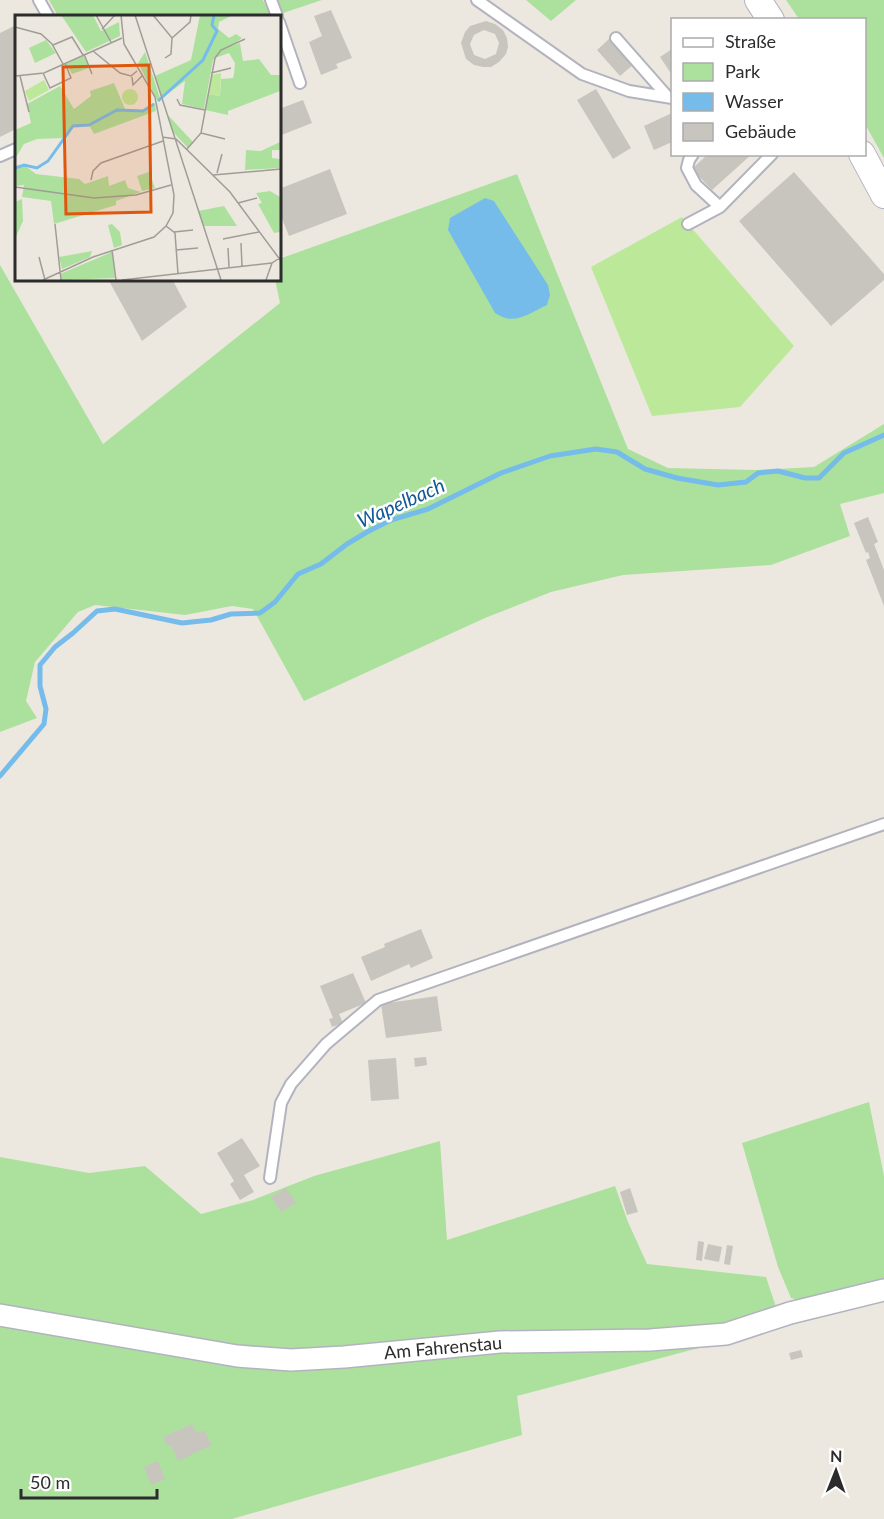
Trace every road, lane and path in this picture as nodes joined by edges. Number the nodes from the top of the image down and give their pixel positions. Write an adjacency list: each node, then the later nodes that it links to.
1 (39, 0): 5 (lane)
2 (271, 0): 6 (lane)
3 (477, 0): 11 (lane)
4 (758, 0): 7 (street)
5 (47, 15)
6 (277, 15)
7 (770, 18)
8 (280, 25): 10 (lane)
9 (616, 38): 11 (lane)
10 (300, 83)
11 (670, 97)
12 (15, 149): 13 (lane)
13 (0, 156)
14 (692, 156): 18 (lane)
15 (770, 156): 18 (lane)
16 (863, 156): 17 (street)
17 (884, 195)
18 (720, 207): 19 (lane)
19 (688, 224)
20 (884, 824): 21 (lane)
21 (270, 1178)
22 (884, 1290): 23 (street, Am Fahrenstau)
23 (0, 1315)

